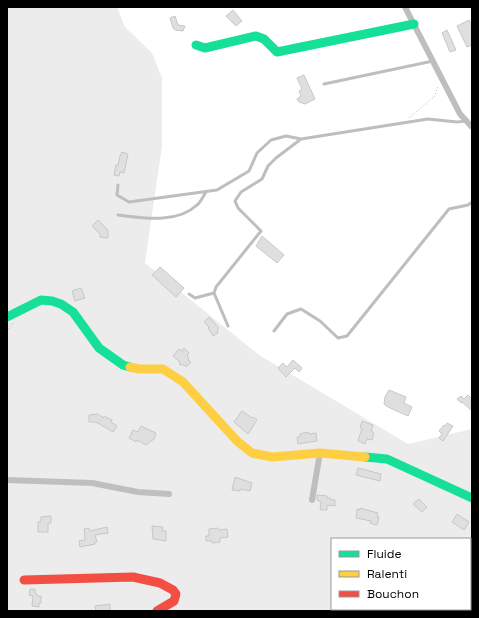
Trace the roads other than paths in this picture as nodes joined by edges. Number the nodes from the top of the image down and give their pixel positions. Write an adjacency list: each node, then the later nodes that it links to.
1 (406, 7): 2 (street)
2 (414, 24): 3 (street); 4 (street)
3 (196, 45)
4 (433, 61): 5 (lane); 6 (street)
5 (324, 84)
6 (466, 121): 7 (street); 8 (lane)
7 (472, 127)
8 (301, 139): 10 (lane); 13 (lane)
9 (118, 186): 10 (lane)
10 (206, 192): 12 (lane)
11 (472, 202): 17 (lane)
12 (118, 215)
13 (214, 293): 14 (lane); 16 (lane)
14 (189, 294)
15 (7, 317): 18 (street)
16 (228, 326)
17 (274, 331)
18 (320, 453): 19 (street); 20 (street)
19 (472, 498)
20 (312, 500)
21 (24, 580): 22 (street)
22 (157, 611)

